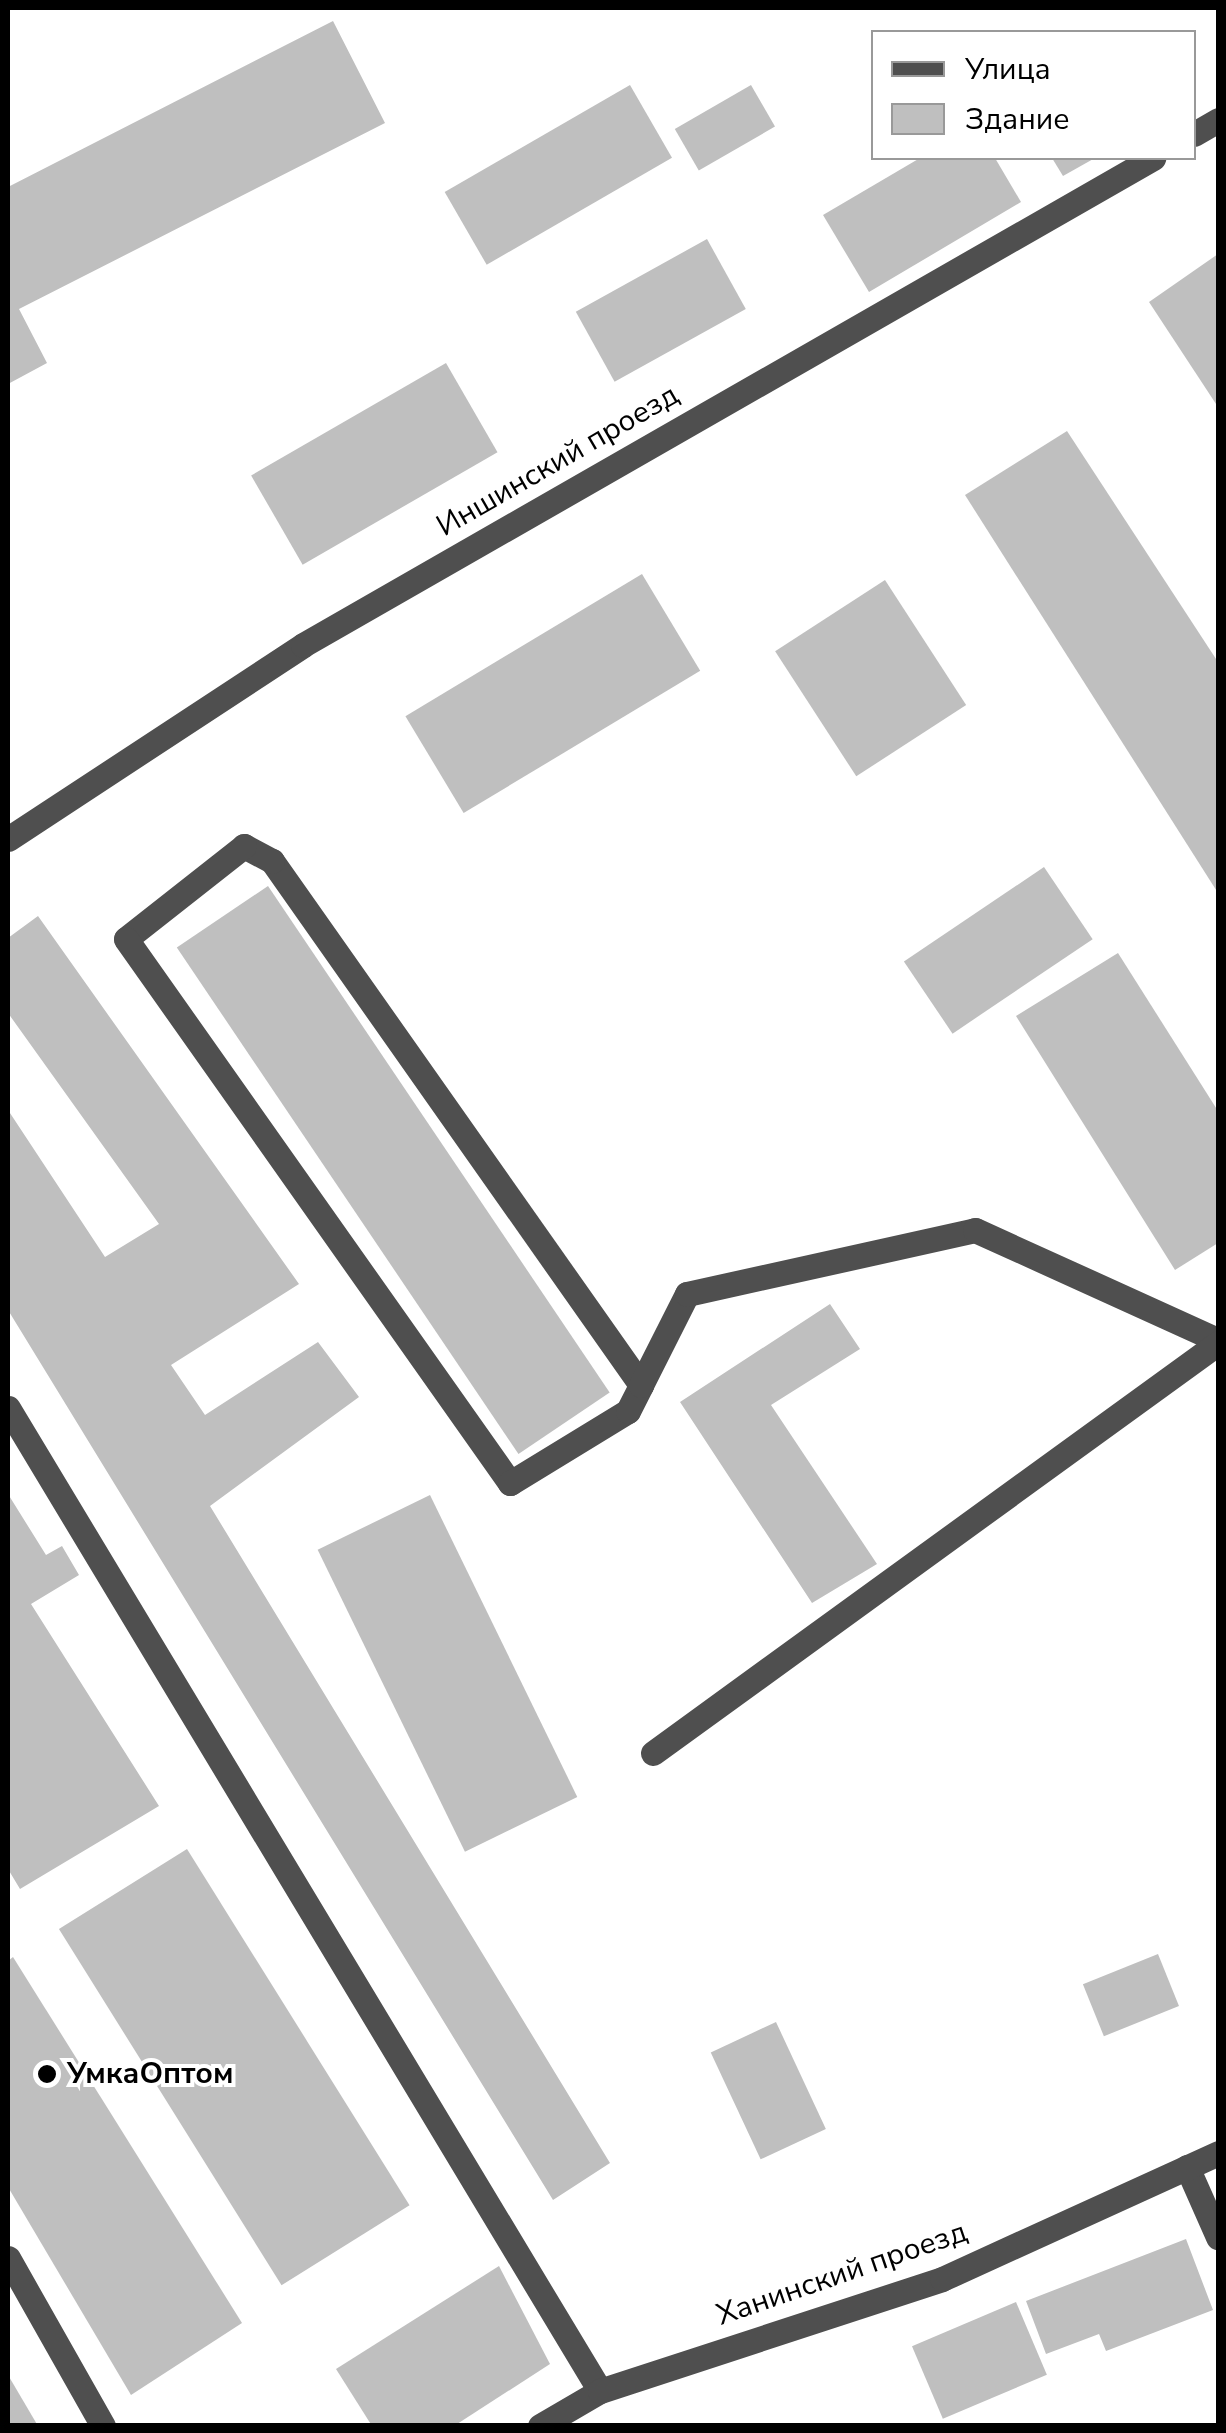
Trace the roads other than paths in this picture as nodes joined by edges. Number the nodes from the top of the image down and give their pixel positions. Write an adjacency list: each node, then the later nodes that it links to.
1 (1218, 120): 2 (street)
2 (1196, 133)
3 (1149, 160): 4 (street, Иншинский проезд)
4 (8, 839)
5 (1218, 1341): 6 (street); 8 (street)
6 (641, 1385): 6 (street)
7 (8, 1408): 13 (street)
8 (653, 1752)
9 (1218, 2153): 10 (street, Ханинский проезд)
10 (1188, 2167): 11 (street); 13 (street, Ханинский проезд)
11 (1218, 2237)
12 (8, 2258): 14 (street)
13 (600, 2391): 15 (street, Ханинский проезд)
14 (102, 2426)
15 (540, 2426)

